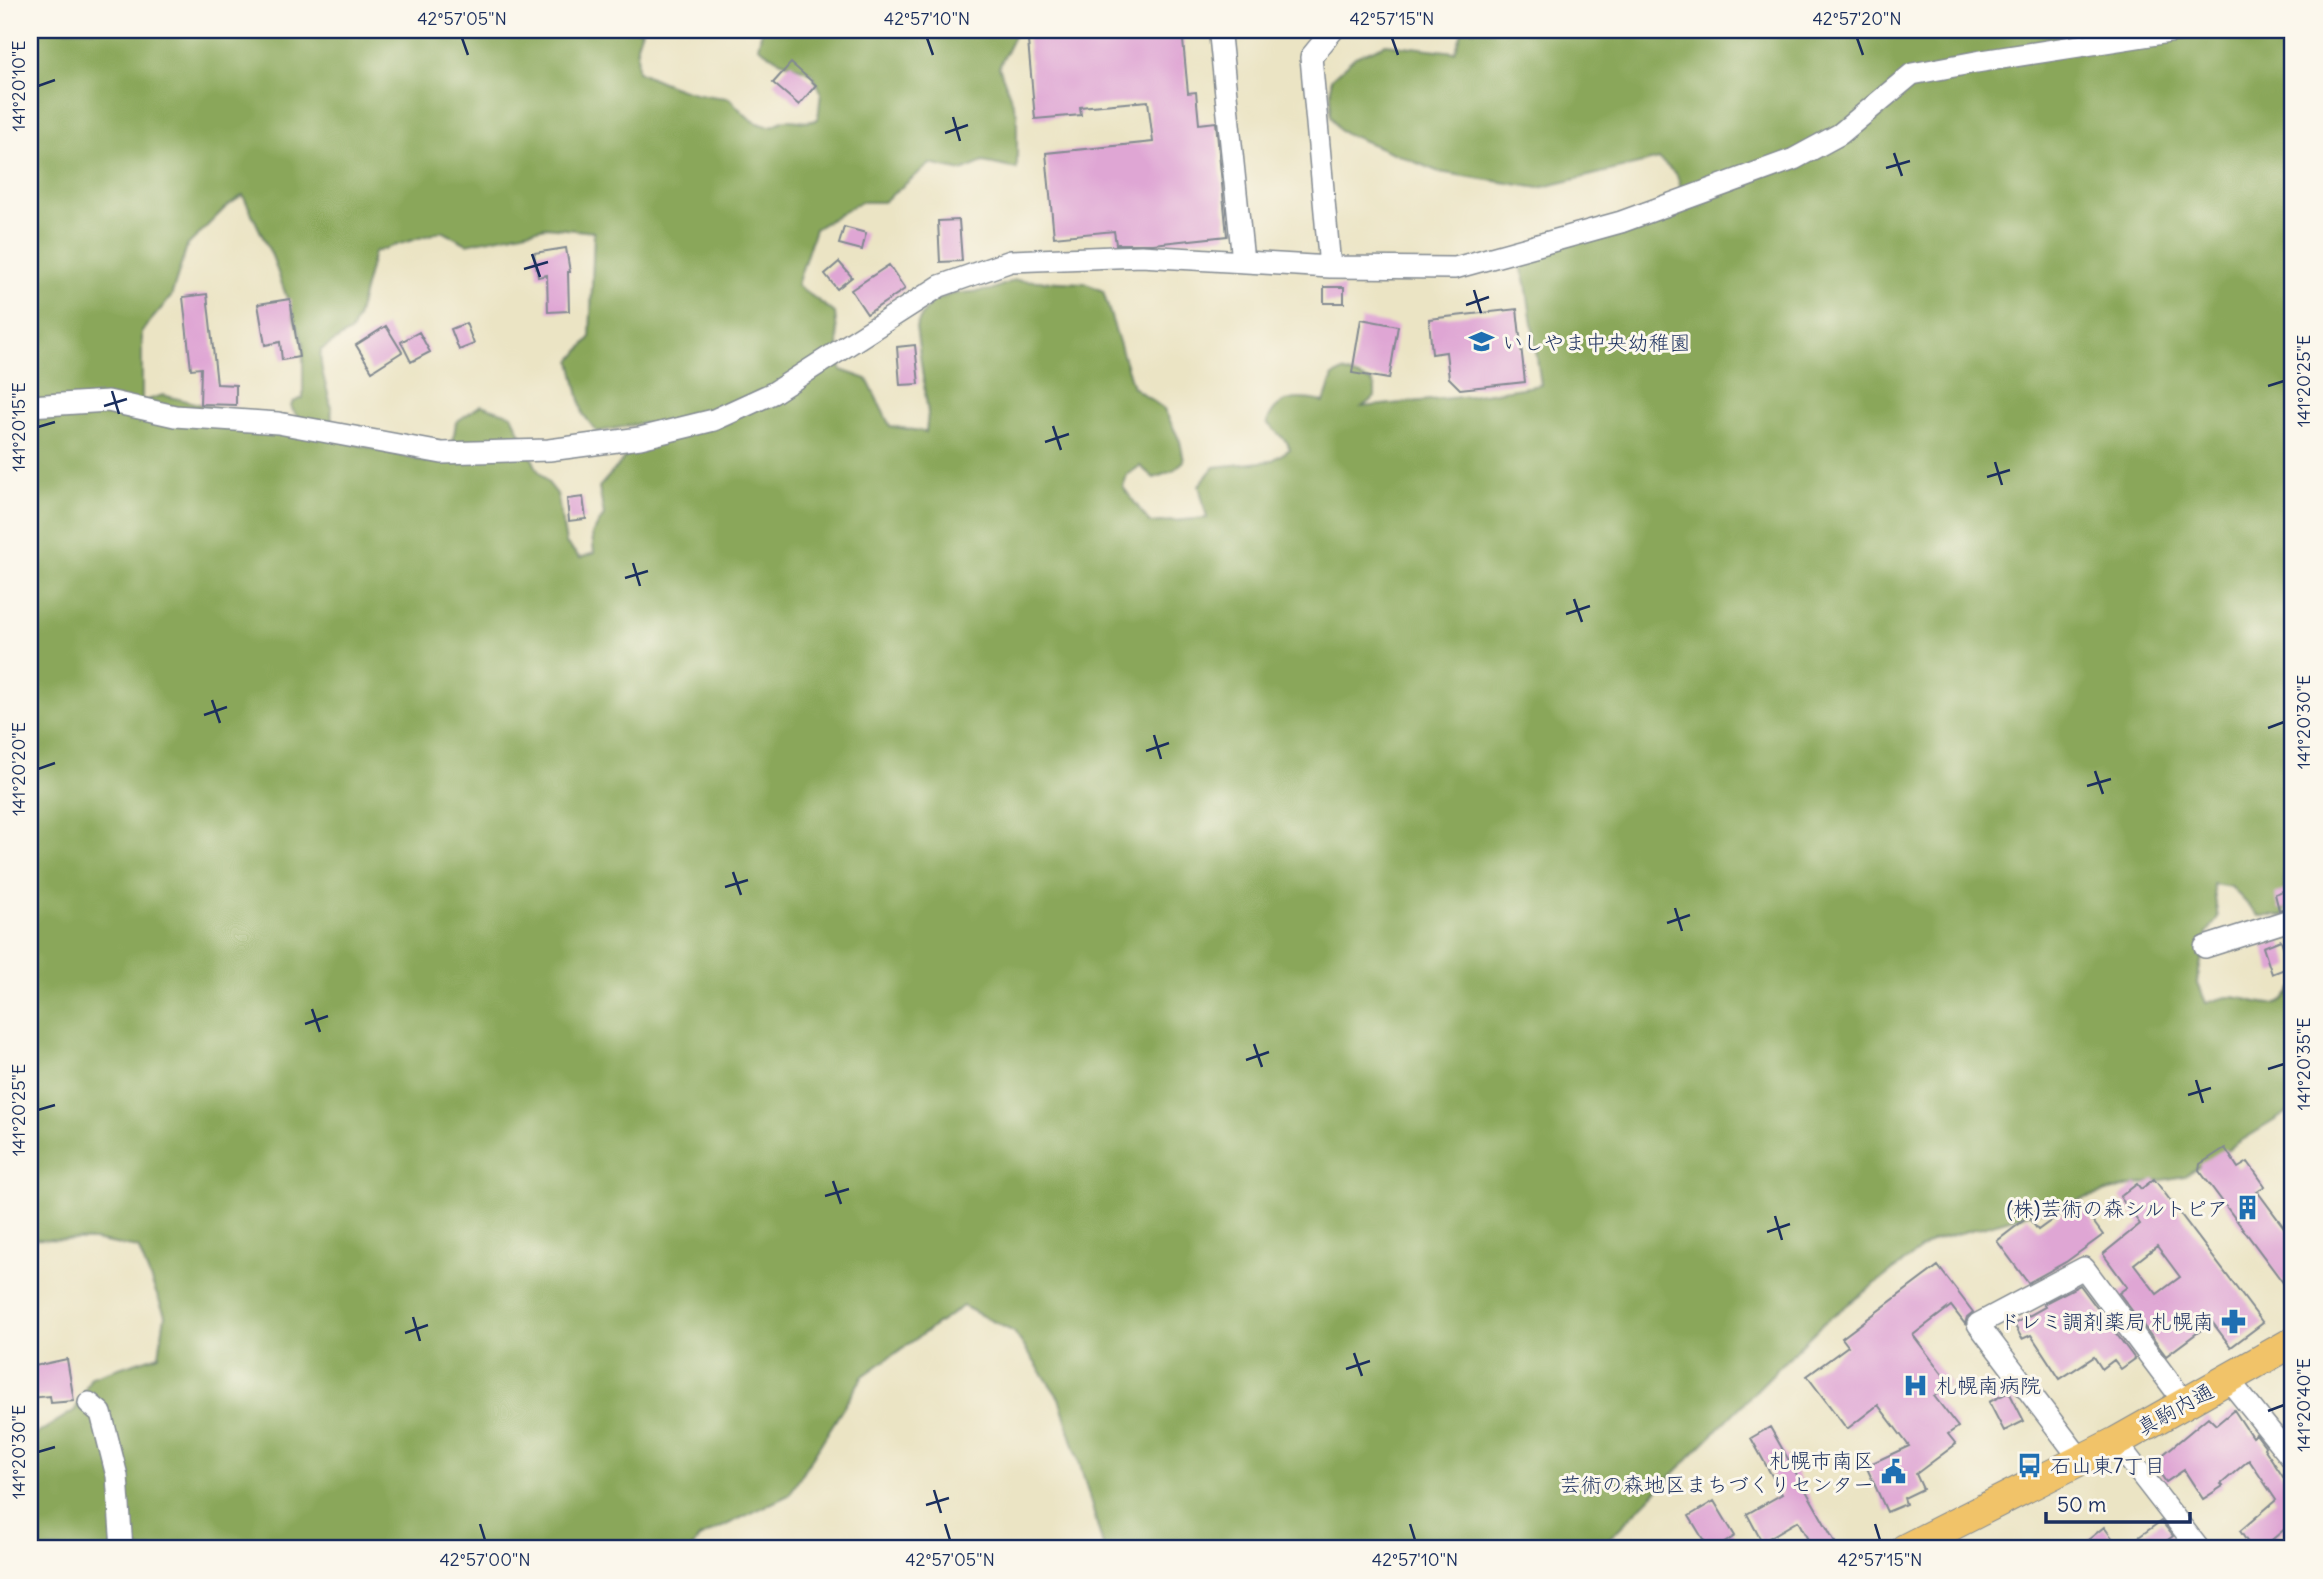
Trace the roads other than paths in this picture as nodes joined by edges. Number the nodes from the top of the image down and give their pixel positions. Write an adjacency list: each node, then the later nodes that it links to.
1 (1333, 30): 5 (street)
2 (2182, 30): 5 (street)
3 (1220, 36): 4 (street)
4 (1243, 261): 5 (street); 6 (street)
5 (1330, 267)
6 (30, 406)
7 (2293, 919): 8 (street)
8 (2205, 947)
9 (2293, 1342): 10 (highway, 真駒内通)
10 (2228, 1379): 12 (highway, 真駒内通); 15 (street)
11 (89, 1403): 17 (street)
12 (2185, 1403): 13 (highway, 真駒内通); 14 (street)
13 (2116, 1442): 14 (highway, 真駒内通); 18 (street)
14 (2081, 1460): 16 (highway, 真駒内通)
15 (2293, 1460)
16 (1913, 1548)
17 (122, 1549)
18 (2199, 1549)

